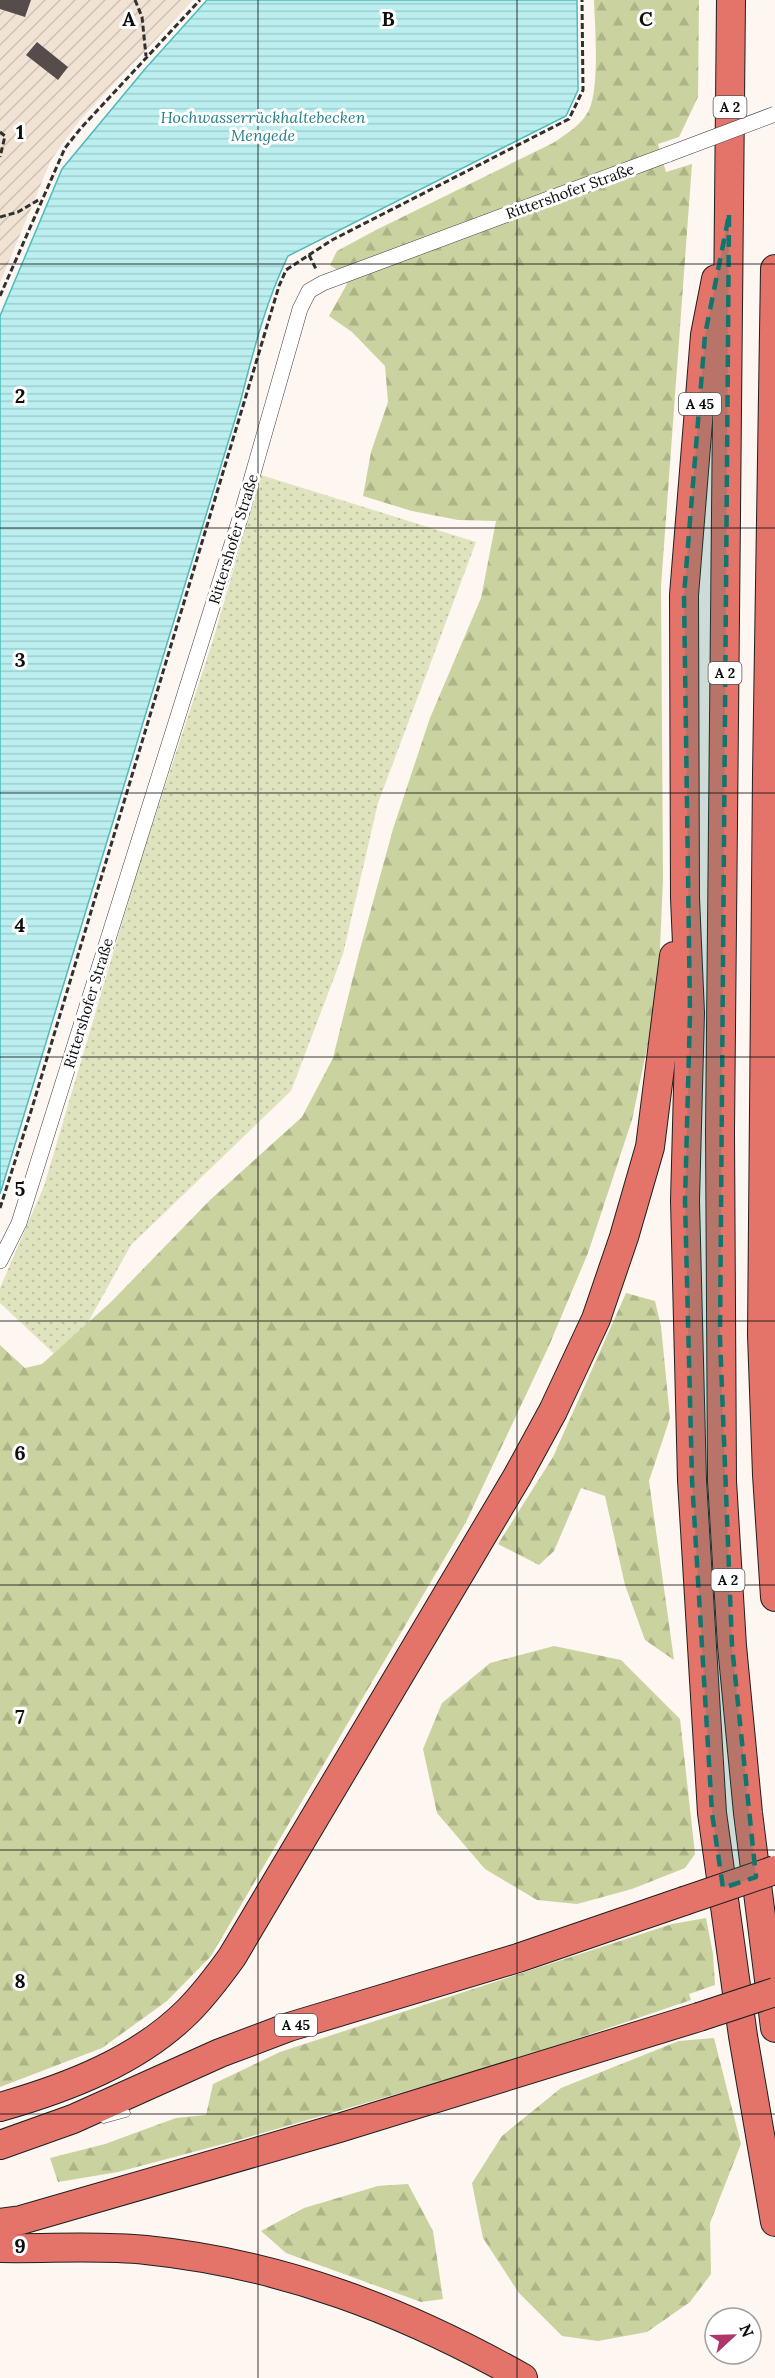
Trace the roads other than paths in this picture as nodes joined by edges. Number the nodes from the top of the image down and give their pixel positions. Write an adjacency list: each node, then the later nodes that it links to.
1 (731, 0): 3 (highway, A 2)
2 (775, 114): 6 (street, Rittershofer Straße, bridge)
3 (729, 215): 5 (highway, A 45); 10 (highway, A 2)
4 (775, 269): 7 (highway)
5 (685, 898): 11 (highway); 16 (highway)
6 (0, 1261)
7 (775, 1597)
8 (775, 1870): 15 (highway, A 45, bridge)
9 (775, 1992): 17 (highway, bridge)
10 (775, 2028)
11 (0, 2107)
12 (126, 2113): 13 (lane)
13 (92, 2122)
14 (81, 2125): 15 (lane)
15 (1, 2145)
16 (775, 2222)
17 (0, 2223)
18 (0, 2248): 19 (highway)
19 (523, 2378)

